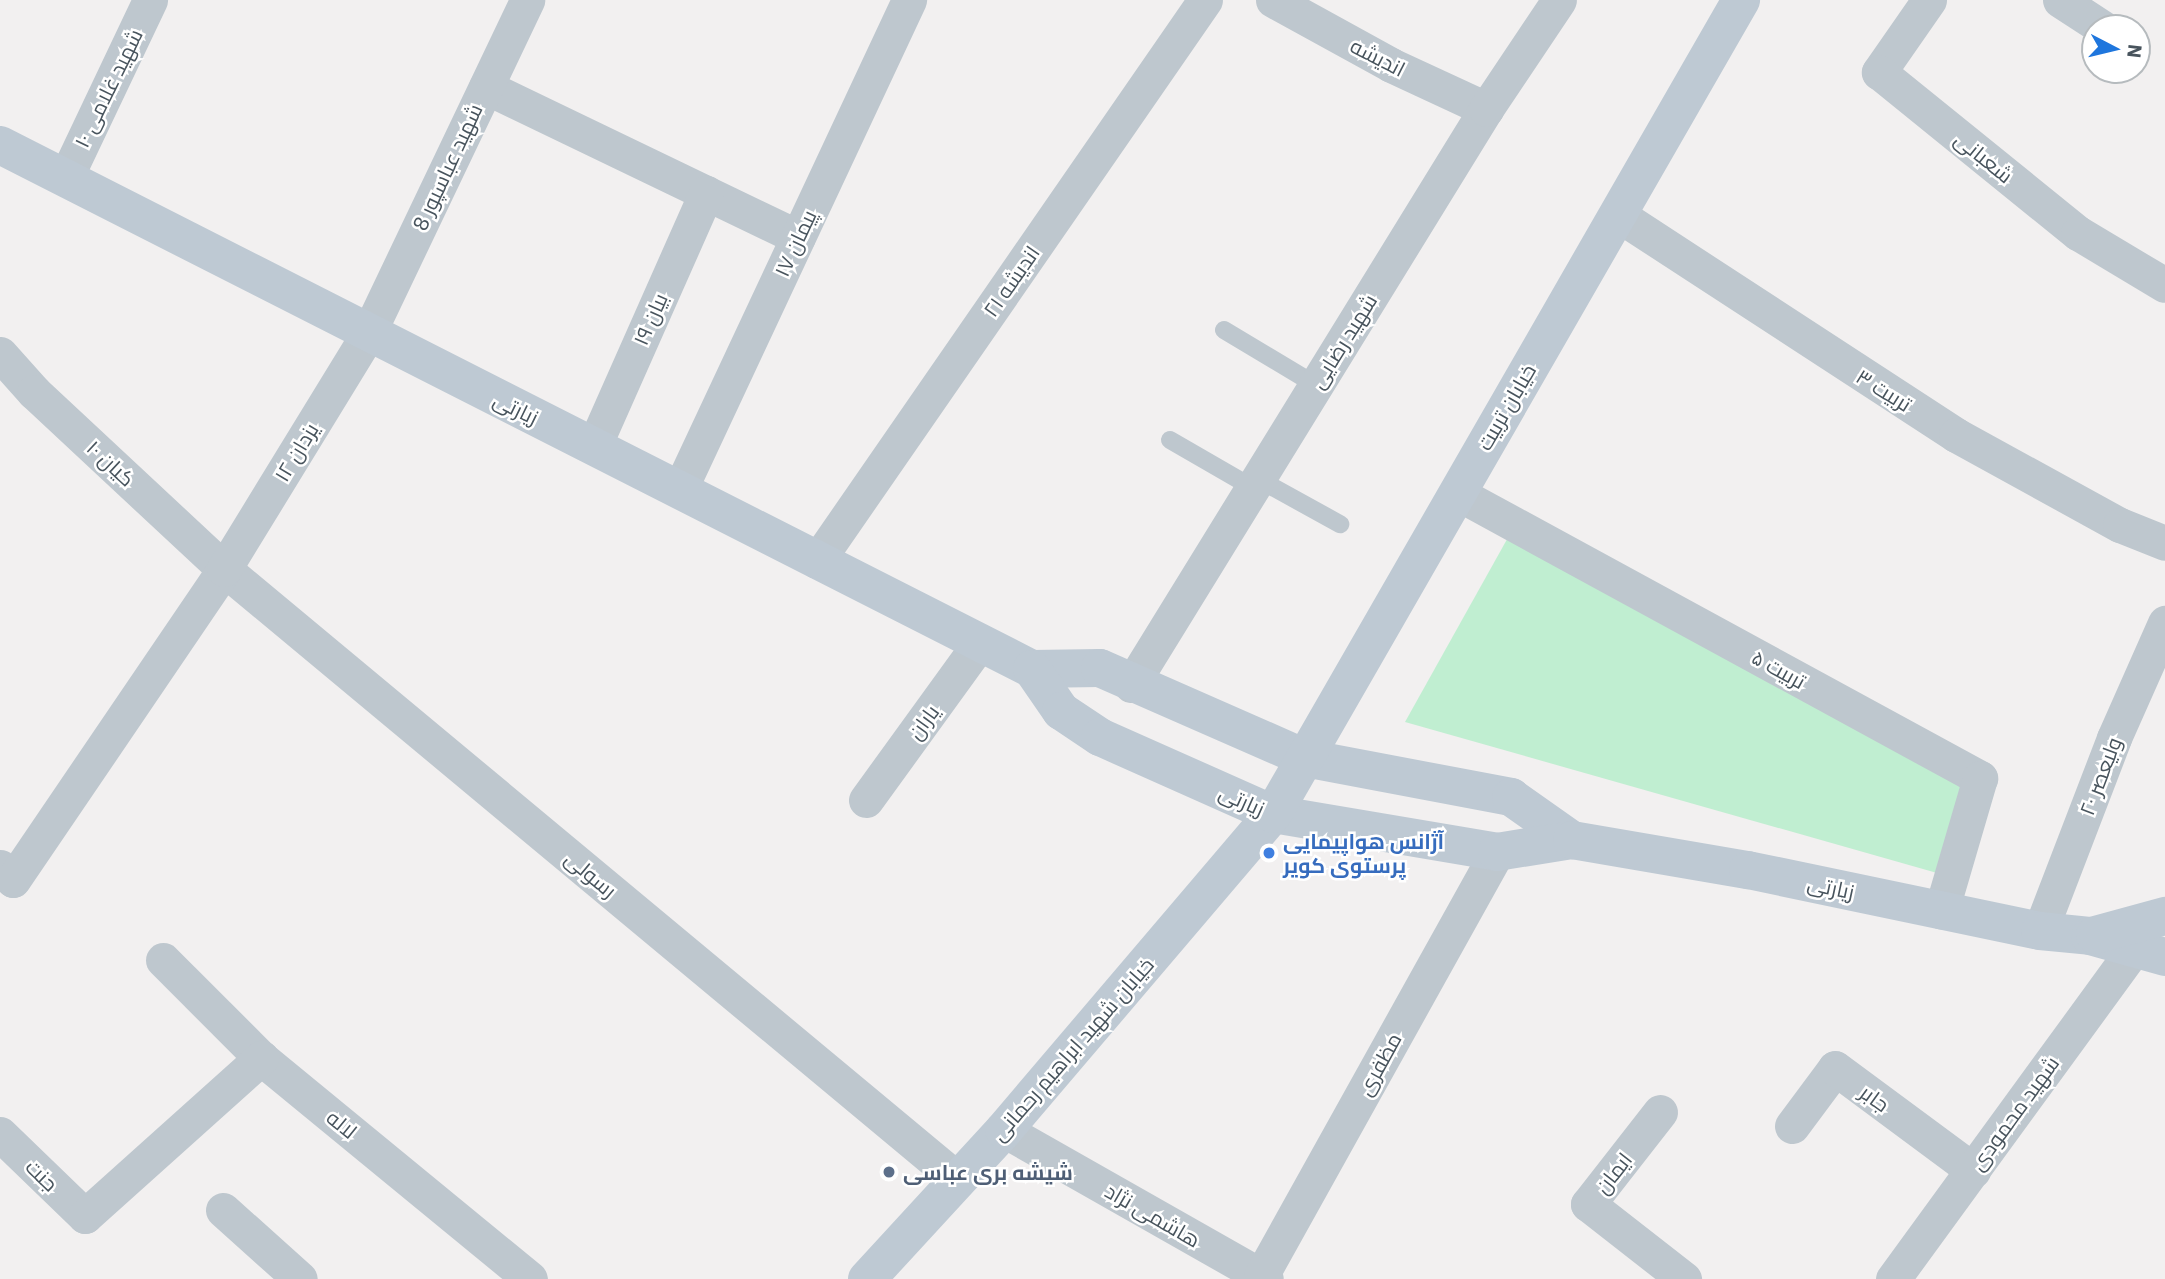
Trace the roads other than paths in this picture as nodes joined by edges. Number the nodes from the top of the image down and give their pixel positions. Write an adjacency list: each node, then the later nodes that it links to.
1 (150, 0): 14 (street, شهید غلامی ۱۰)
2 (527, 0): 11 (street, شهید عباسپور 8)
3 (909, 0): 17 (street, پیمان ۱۷)
4 (1205, 0): 30 (street, اندیشه ۲۱)
5 (1559, 0): 12 (street, شهید رضایی)
6 (1741, 0): 16 (street, خیابان تربیت)
7 (1928, 0): 18 (street, شعبانی)
8 (2060, 0): 10 (street)
9 (1285, 3): 12 (street, اندیشه)
10 (2082, 14)
11 (486, 87): 15 (street); 20 (street, شهید عباسپور 8)
12 (1486, 109): 22 (street, شهید رضایی)
13 (0, 145): 14 (street, زیارتی)
14 (66, 177): 20 (street, زیارتی)
15 (706, 193): 17 (street); 24 (street, بیان ۱۹)
16 (1617, 214): 27 (street, خیابان تربیت); 29 (street, تربیت ۳)
17 (798, 237): 26 (street, پیمان ۱۷)
18 (2165, 285)
19 (1224, 330): 22 (lane)
20 (368, 334): 24 (street, زیارتی); 31 (street, یزدان ۱۲)
21 (0, 354): 31 (street, کیان ۱۰)
22 (1316, 385): 25 (street, شهید رضایی)
23 (1170, 440): 25 (lane)
24 (594, 446): 26 (street, زیارتی)
25 (1255, 484): 28 (lane); 35 (street, شهید رضایی)
26 (681, 487): 30 (street, زیارتی)
27 (1457, 493): 36 (street, خیابان تربیت); 42 (street, تربیت ۵)
28 (1340, 524)
29 (2165, 542)
30 (817, 561): 33 (street, زیارتی)
31 (224, 569): 41 (street, یزدان ۱۲); 54 (street, رسولی)
32 (2165, 623): 44 (street, ولیعصر ۲۰)
33 (979, 644): 34 (street, زیارتی); 37 (street, یاران)
34 (1032, 669): 35 (street, زیارتی); 38 (street, زیارتی)
35 (1132, 685): 36 (street, زیارتی)
36 (1305, 758): 38 (street, خیابان تربیت); 39 (street, زیارتی)
37 (866, 800)
38 (1273, 814): 40 (street, زیارتی); 51 (street, خیابان شهید ابراهیم رحمانی)
39 (1572, 840): 40 (street, زیارتی); 42 (street, زیارتی)
40 (1497, 852): 56 (street, مظفری)
41 (0, 867)
42 (1941, 911): 44 (street, زیارتی)
43 (2165, 916): 45 (street)
44 (2040, 932): 45 (street, زیارتی)
45 (2090, 936): 46 (street)
46 (2150, 952): 53 (street, شهید محمودی)
47 (163, 960): 48 (street, لاله)
48 (261, 1058): 52 (street, جنت); 58 (street, لاله)
49 (1660, 1112): 60 (street, ایمان)
50 (1792, 1126): 53 (street, جابر)
51 (1004, 1130): 54 (street, خیابان شهید ابراهیم رحمانی); 56 (street, هاشمی نژاد)
52 (0, 1134)
53 (1973, 1170): 61 (street, شهید محمودی)
54 (957, 1179): 59 (street, خیابان شهید ابراهیم رحمانی)
55 (223, 1210): 57 (street)
56 (1263, 1278)
57 (300, 1279)
58 (530, 1279)
59 (867, 1279)
60 (1683, 1279)
61 (1893, 1279)

